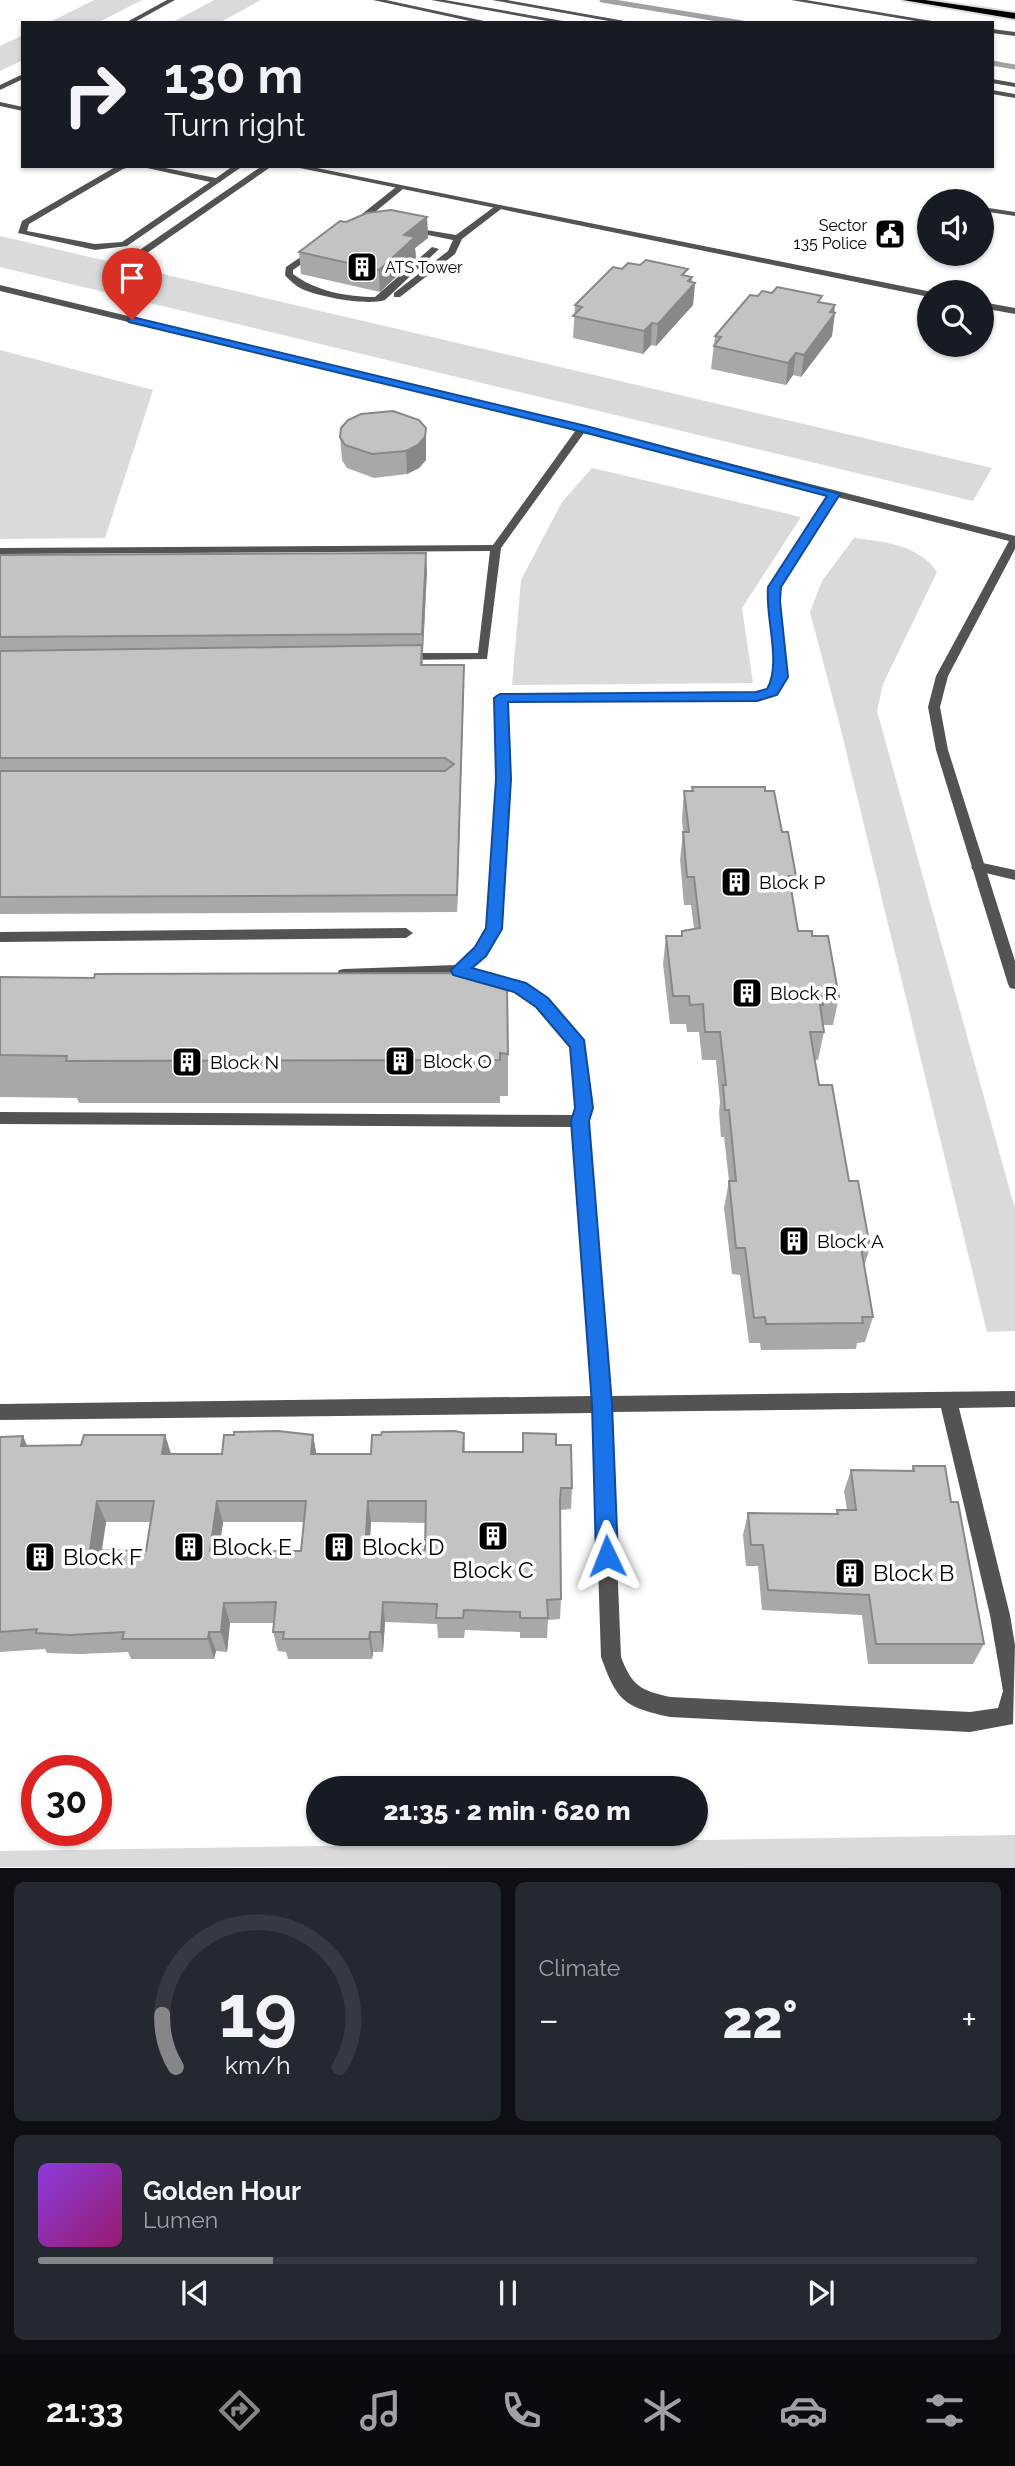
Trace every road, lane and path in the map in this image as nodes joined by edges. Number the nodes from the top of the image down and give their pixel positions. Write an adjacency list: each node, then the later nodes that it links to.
1 (172, 0): 8 (street)
2 (376, 0): 9 (street)
3 (434, 0): 10 (street)
4 (495, 0): 11 (street)
5 (794, 0): 12 (street)
6 (907, 0): 7 (highway)
7 (1015, 16)
8 (132, 21)
9 (480, 21)
10 (559, 21)
11 (621, 21)
12 (928, 21)
13 (994, 31): 14 (street)
14 (1015, 34)
15 (21, 77): 18 (street)
16 (994, 81): 17 (street)
17 (1015, 85)
18 (0, 88)
19 (994, 92): 20 (street)
20 (1015, 96)
21 (0, 104): 22 (street)
22 (21, 108)
23 (119, 168): 28 (street)
24 (152, 168): 28 (street)
25 (236, 168): 28 (street)
26 (265, 168): 40 (street)
27 (303, 168): 29 (street)
28 (217, 181)
29 (400, 189): 30 (street); 33 (street)
30 (497, 209): 37 (street); 43 (street)
31 (994, 211): 32 (street)
32 (1015, 214)
33 (361, 220): 34 (street); 35 (street)
34 (373, 222)
35 (350, 227)
36 (397, 227): 37 (street)
37 (458, 237): 42 (street)
38 (327, 242): 42 (street)
39 (435, 249): 42 (street)
40 (144, 251)
41 (0, 288): 46 (street)
42 (329, 292)
43 (917, 292)
44 (994, 307): 45 (street)
45 (1015, 311)
46 (582, 429): 47 (street); 49 (street)
47 (834, 494): 48 (street); 56 (street)
48 (1015, 539): 52 (street)
49 (496, 548): 50 (street); 51 (street)
50 (0, 551)
51 (387, 657)
52 (978, 867): 53 (street); 58 (street)
53 (1015, 875)
54 (406, 933): 55 (street)
55 (0, 937)
56 (459, 970): 57 (street); 60 (street)
57 (321, 975)
58 (1015, 984)
59 (0, 1118): 60 (street)
60 (580, 1121): 63 (street)
61 (1015, 1399): 62 (street)
62 (948, 1400): 63 (street); 63 (street)
63 (602, 1404): 64 (street)
64 (0, 1412)

